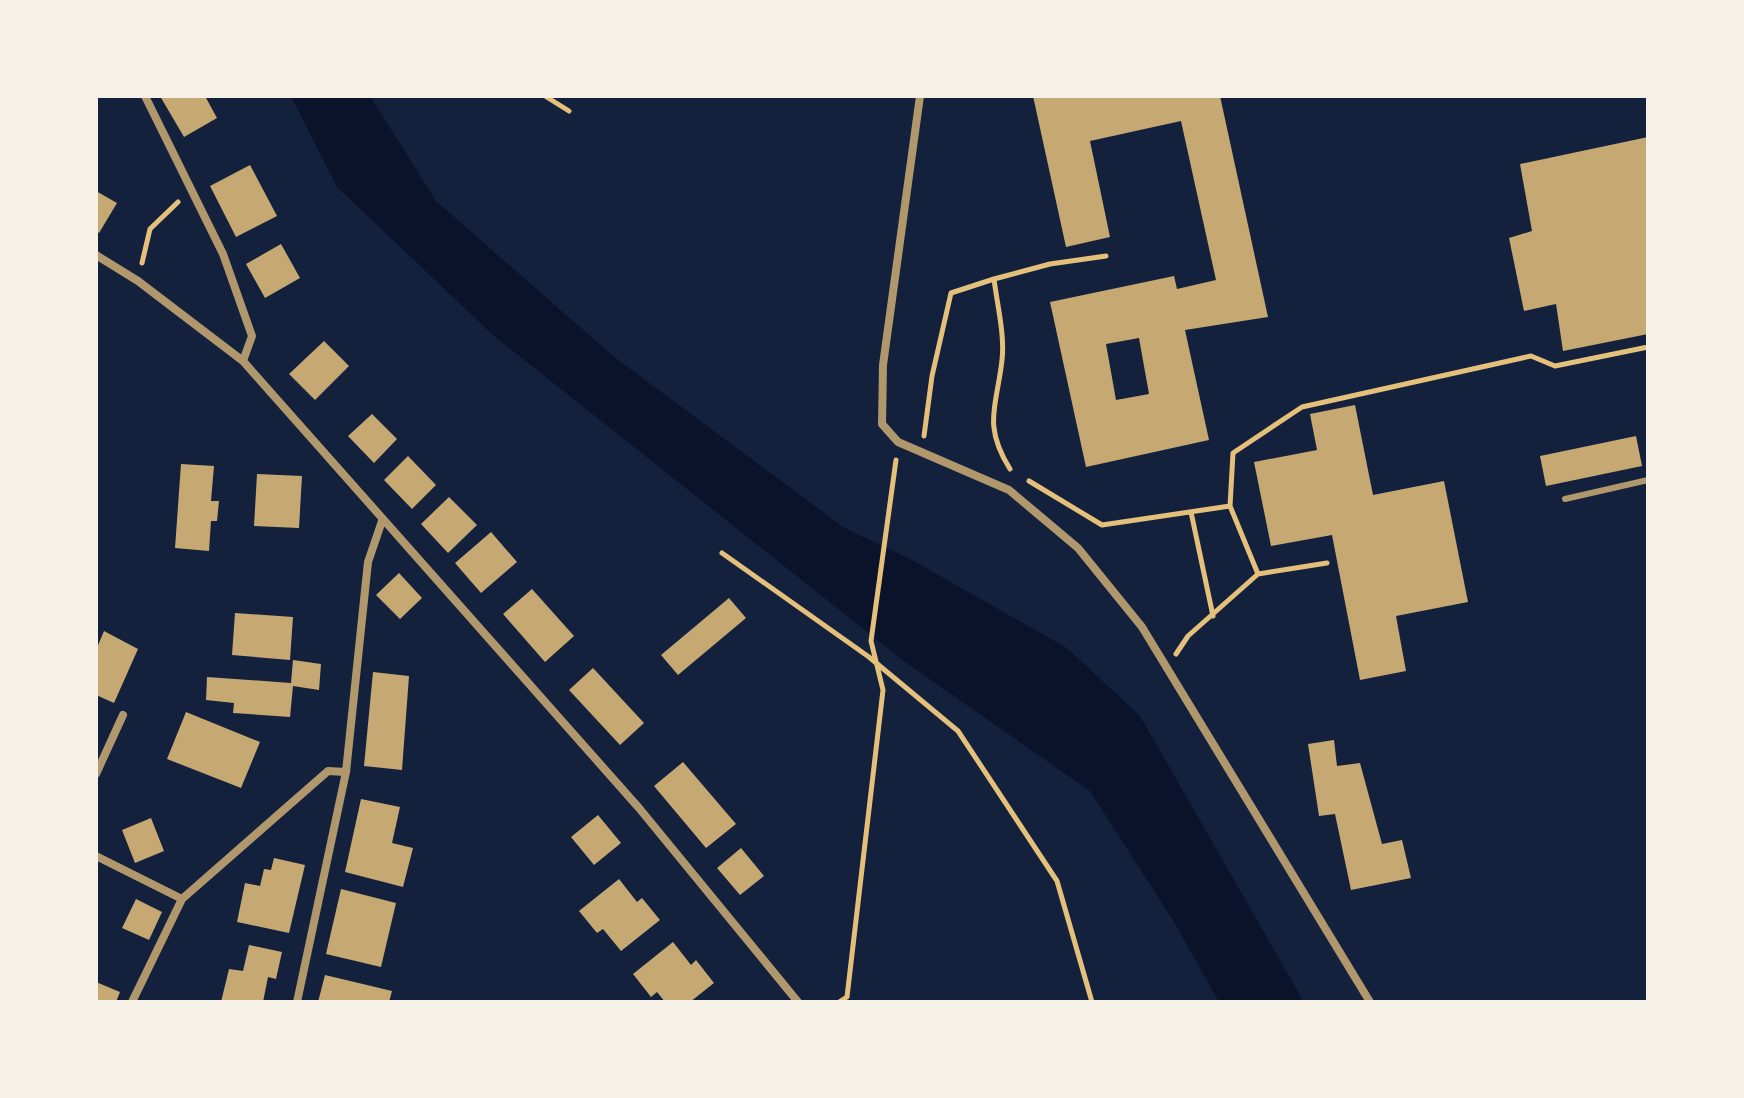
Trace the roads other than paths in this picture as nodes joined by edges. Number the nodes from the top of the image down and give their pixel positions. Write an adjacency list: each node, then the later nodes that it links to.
1 (145, 96): 4 (street)
2 (920, 96): 16 (street)
3 (96, 255): 4 (street)
4 (243, 361): 7 (street)
5 (1648, 480): 6 (lane)
6 (1565, 499)
7 (382, 521): 9 (street); 15 (street)
8 (123, 715): 10 (street)
9 (346, 772): 12 (street); 14 (street)
10 (96, 774)
11 (96, 856): 12 (street)
12 (182, 899): 13 (street)
13 (132, 1002)
14 (297, 1002)
15 (798, 1002)
16 (1370, 1002)

